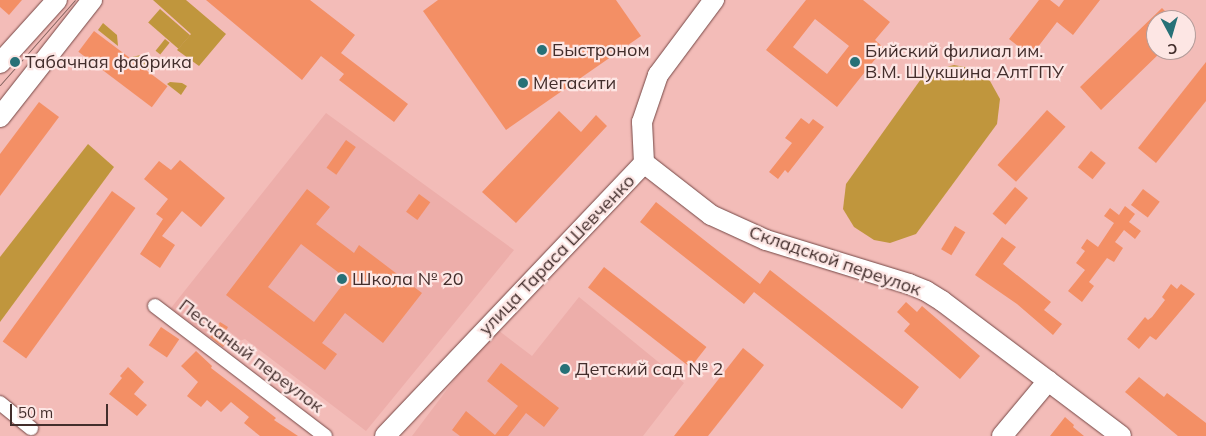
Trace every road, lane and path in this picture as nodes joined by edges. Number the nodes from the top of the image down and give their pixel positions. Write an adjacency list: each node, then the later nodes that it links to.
1 (57, 0): 4 (street)
2 (92, 0): 5 (street)
3 (714, 0): 6 (street, улица Тараса Шевченко)
4 (0, 63)
5 (0, 117)
6 (644, 164): 8 (street, Складской переулок); 12 (street, улица Тараса Шевченко)
7 (155, 306): 11 (street, Песчаный переулок)
8 (1048, 381): 13 (street); 14 (street, Складской переулок)
9 (0, 403): 10 (street)
10 (31, 428)
11 (325, 436)
12 (385, 436)
13 (1002, 436)
14 (1121, 436)

